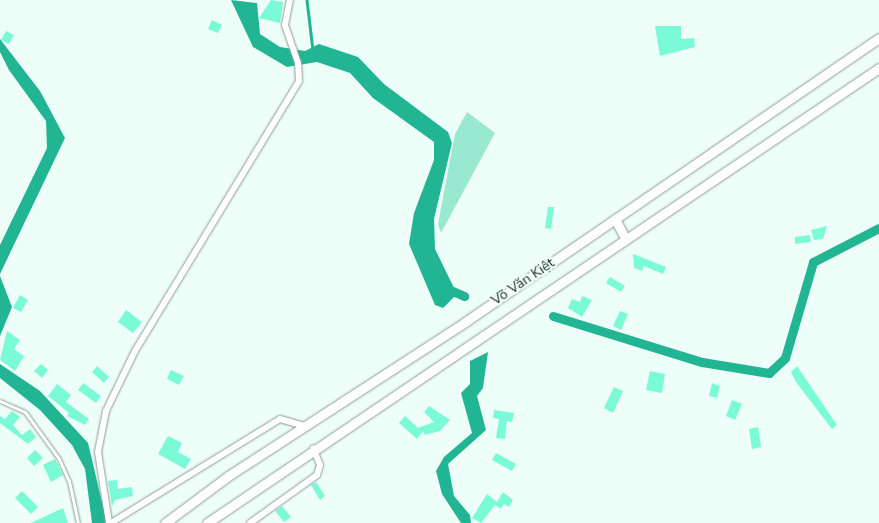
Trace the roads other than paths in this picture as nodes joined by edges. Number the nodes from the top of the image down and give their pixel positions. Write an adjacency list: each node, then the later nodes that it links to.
1 (290, 0): 10 (street)
2 (879, 38): 4 (main road, Võ Văn Kiệt)
3 (879, 68): 5 (main road, Võ Văn Kiệt)
4 (615, 220): 5 (main road); 7 (main road, Võ Văn Kiệt)
5 (625, 238): 8 (main road, Võ Văn Kiệt)
6 (0, 401): 9 (lane)
7 (305, 426): 10 (street); 11 (main road, Võ Văn Kiệt)
8 (312, 448): 12 (main road, Võ Văn Kiệt); 13 (street)
9 (78, 523)
10 (110, 523)
11 (166, 523)
12 (207, 523)
13 (250, 523)

